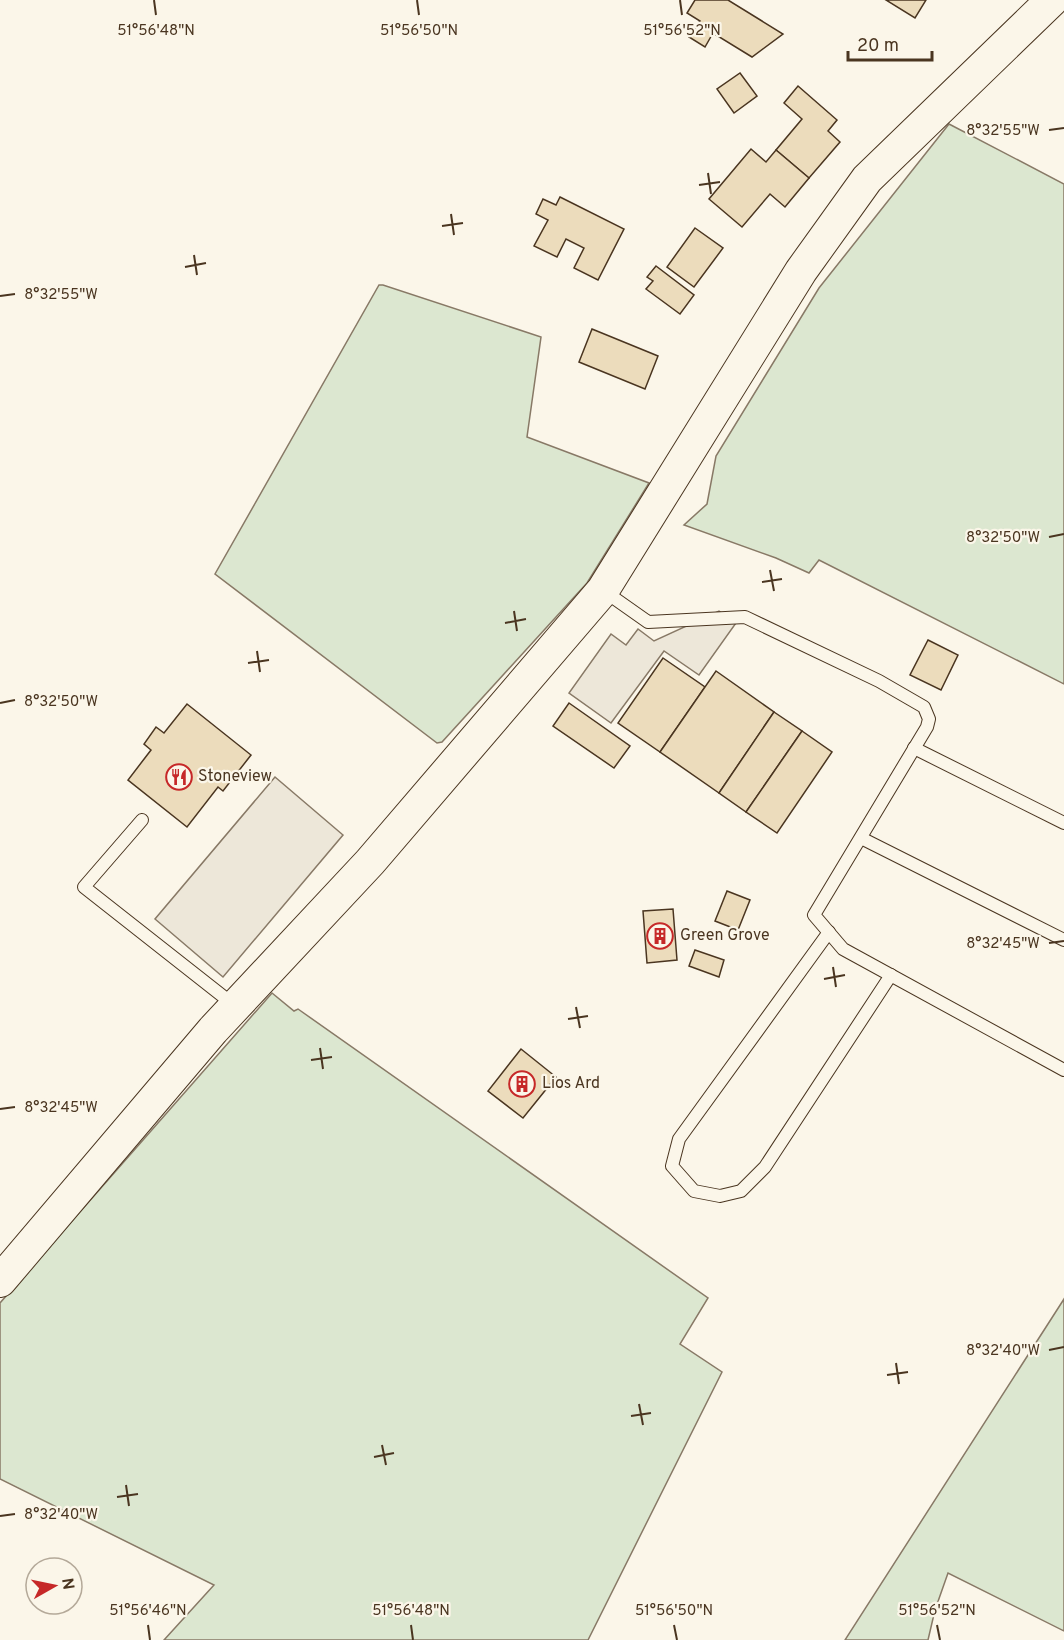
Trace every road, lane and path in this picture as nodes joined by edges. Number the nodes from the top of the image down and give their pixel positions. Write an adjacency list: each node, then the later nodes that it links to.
1 (1052, 0): 2 (street)
2 (603, 590): 3 (lane); 10 (street)
3 (914, 748): 5 (lane); 6 (lane)
4 (142, 820): 10 (lane)
5 (1064, 823)
6 (861, 837): 7 (lane); 8 (lane)
7 (829, 932): 9 (lane); 9 (lane)
8 (1064, 940)
9 (891, 975): 11 (lane)
10 (235, 1005): 12 (street)
11 (1064, 1070)
12 (0, 1281)

